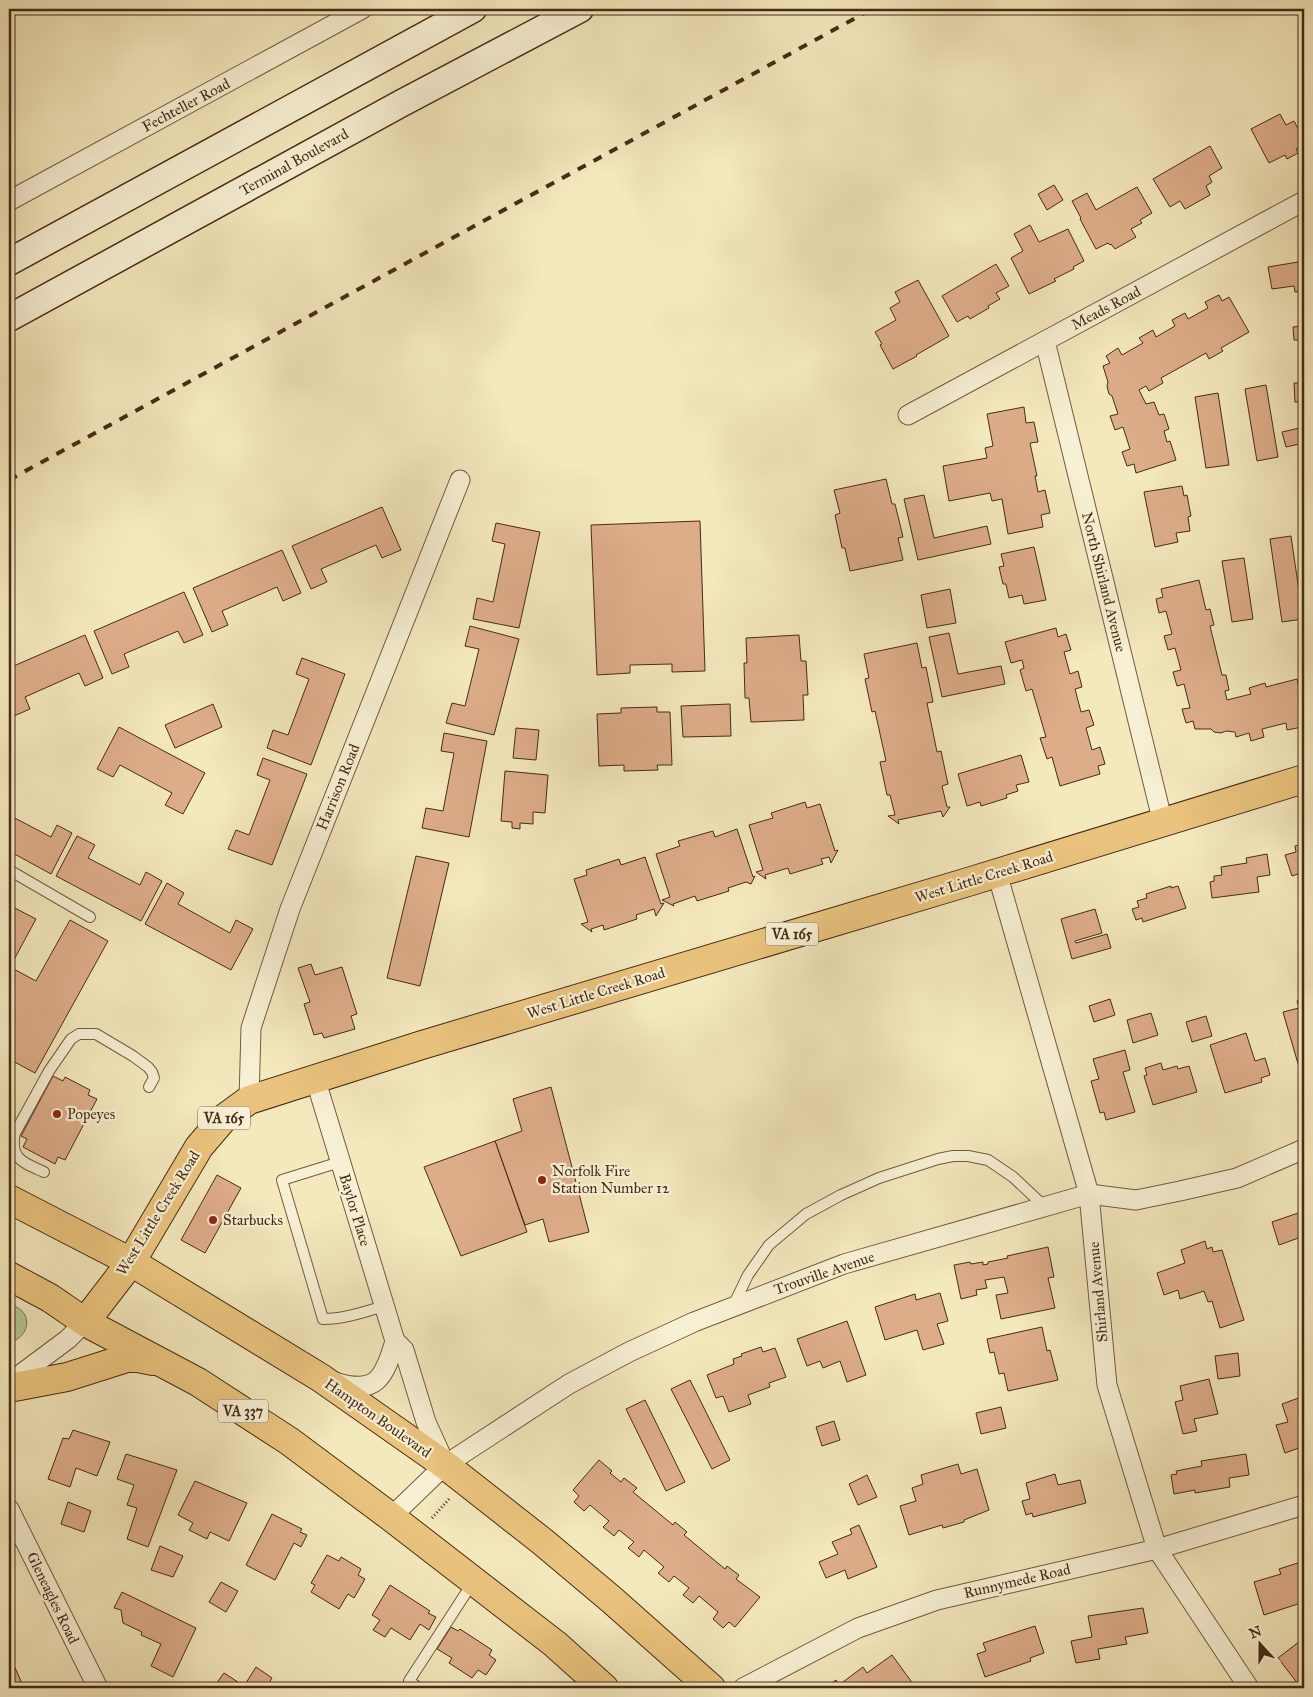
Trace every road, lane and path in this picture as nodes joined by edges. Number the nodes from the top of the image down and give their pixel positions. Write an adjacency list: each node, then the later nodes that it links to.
1 (362, 9): 4 (street, Fechteller Road)
2 (473, 9): 6 (main road)
3 (580, 9): 7 (main road, Terminal Boulevard)
4 (9, 201)
5 (1304, 201): 8 (street, Meads Road)
6 (9, 262)
7 (9, 318)
8 (1044, 341): 9 (street, Meads Road); 12 (street, North Shirland Avenue)
9 (908, 415)
10 (460, 480): 18 (street, Harrison Road)
11 (1304, 779): 12 (main road, West Little Creek Road / VA 165)
12 (1163, 823): 14 (main road, West Little Creek Road / VA 165)
13 (9, 870): 15 (lane)
14 (997, 873): 16 (main road, West Little Creek Road / VA 165); 22 (street, Shirland Avenue)
15 (90, 917)
16 (314, 1078): 18 (main road, West Little Creek Road / VA 165); 20 (street, Baylor Place)
17 (149, 1088): 21 (lane)
18 (249, 1100): 25 (main road, West Little Creek Road / VA 165)
19 (1304, 1149): 22 (street, Trouville Avenue)
20 (340, 1162): 27 (street, Baylor Place); 27 (lane)
21 (44, 1172)
22 (1089, 1194): 24 (street, Trouville Avenue); 41 (street, Shirland Avenue)
23 (9, 1199): 25 (main road, Hampton Boulevard)
24 (1045, 1207): 28 (street, Trouville Avenue); 28 (lane)
25 (131, 1262): 29 (main road, West Little Creek Road / VA 165); 32 (main road, Hampton Boulevard)
26 (9, 1276): 29 (main road, VA 337)
27 (384, 1306): 30 (street, Baylor Place)
28 (733, 1307): 35 (street, Trouville Avenue)
29 (85, 1322): 31 (main road, VA 337); 33 (street, West Little Creek Road)
30 (395, 1341): 32 (street); 35 (street, Baylor Place)
31 (161, 1363): 34 (main road); 39 (main road, VA 337)
32 (321, 1378): 35 (main road, Hampton Boulevard)
33 (9, 1383)
34 (9, 1388)
35 (445, 1465): 39 (street, Trouville Avenue); 46 (main road, Hampton Boulevard)
36 (451, 1497): 40 (path)
37 (1304, 1505): 41 (street, Runnymede Road)
38 (9, 1509): 43 (street, Gleneagles Road)
39 (391, 1517): 42 (main road, VA 337)
40 (432, 1518)
41 (1156, 1549): 47 (street, Runnymede Road); 48 (street, Shirland Avenue)
42 (474, 1581): 44 (lane); 45 (main road, VA 337)
43 (98, 1688)
44 (419, 1688)
45 (604, 1688)
46 (711, 1688)
47 (742, 1688)
48 (1249, 1688)

